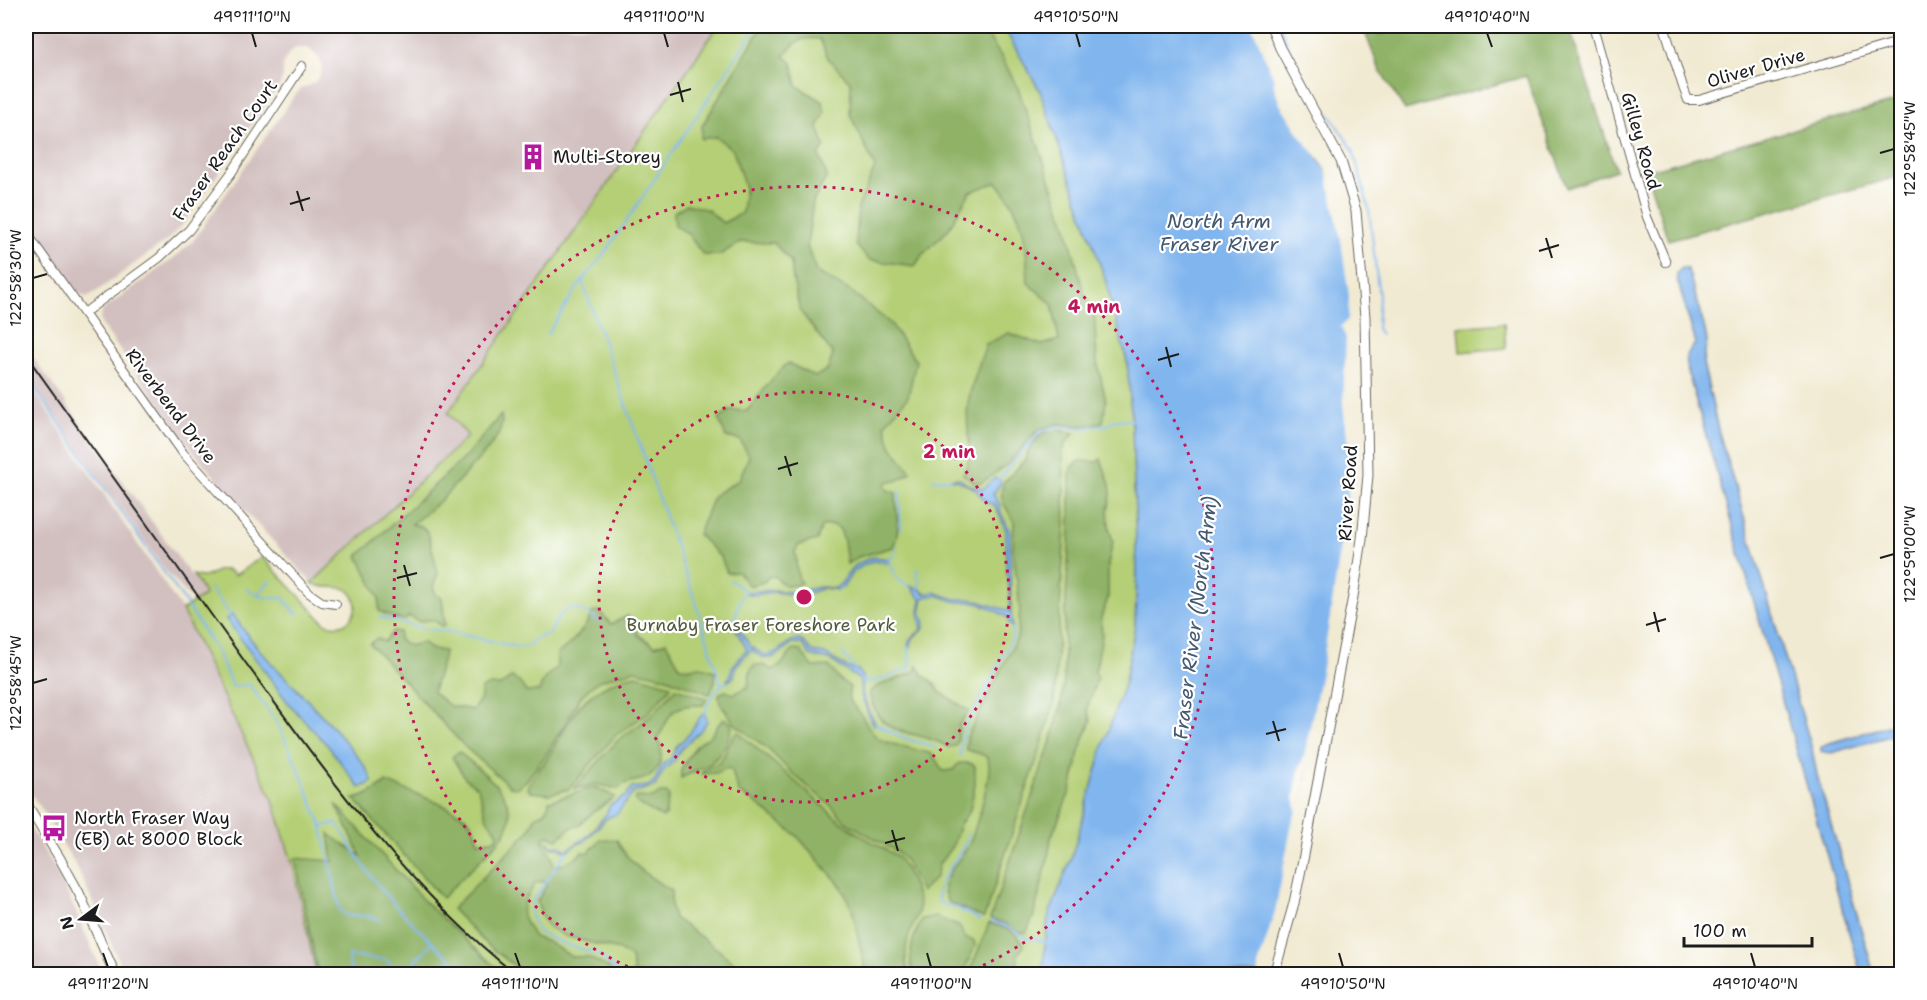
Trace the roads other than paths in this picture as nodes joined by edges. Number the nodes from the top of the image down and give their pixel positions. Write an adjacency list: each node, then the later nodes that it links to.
1 (1271, 26): 12 (street, River Road)
2 (1593, 26): 7 (street, Gilley Road)
3 (1664, 26): 4 (street, Oliver Drive)
4 (1902, 41)
5 (302, 66): 8 (street, Fraser Reach Court)
6 (26, 232): 8 (street, Riverbend Drive)
7 (1666, 262)
8 (84, 313): 9 (street, Riverbend Drive)
9 (336, 604)
10 (26, 803): 11 (street)
11 (115, 975)
12 (1274, 975)

